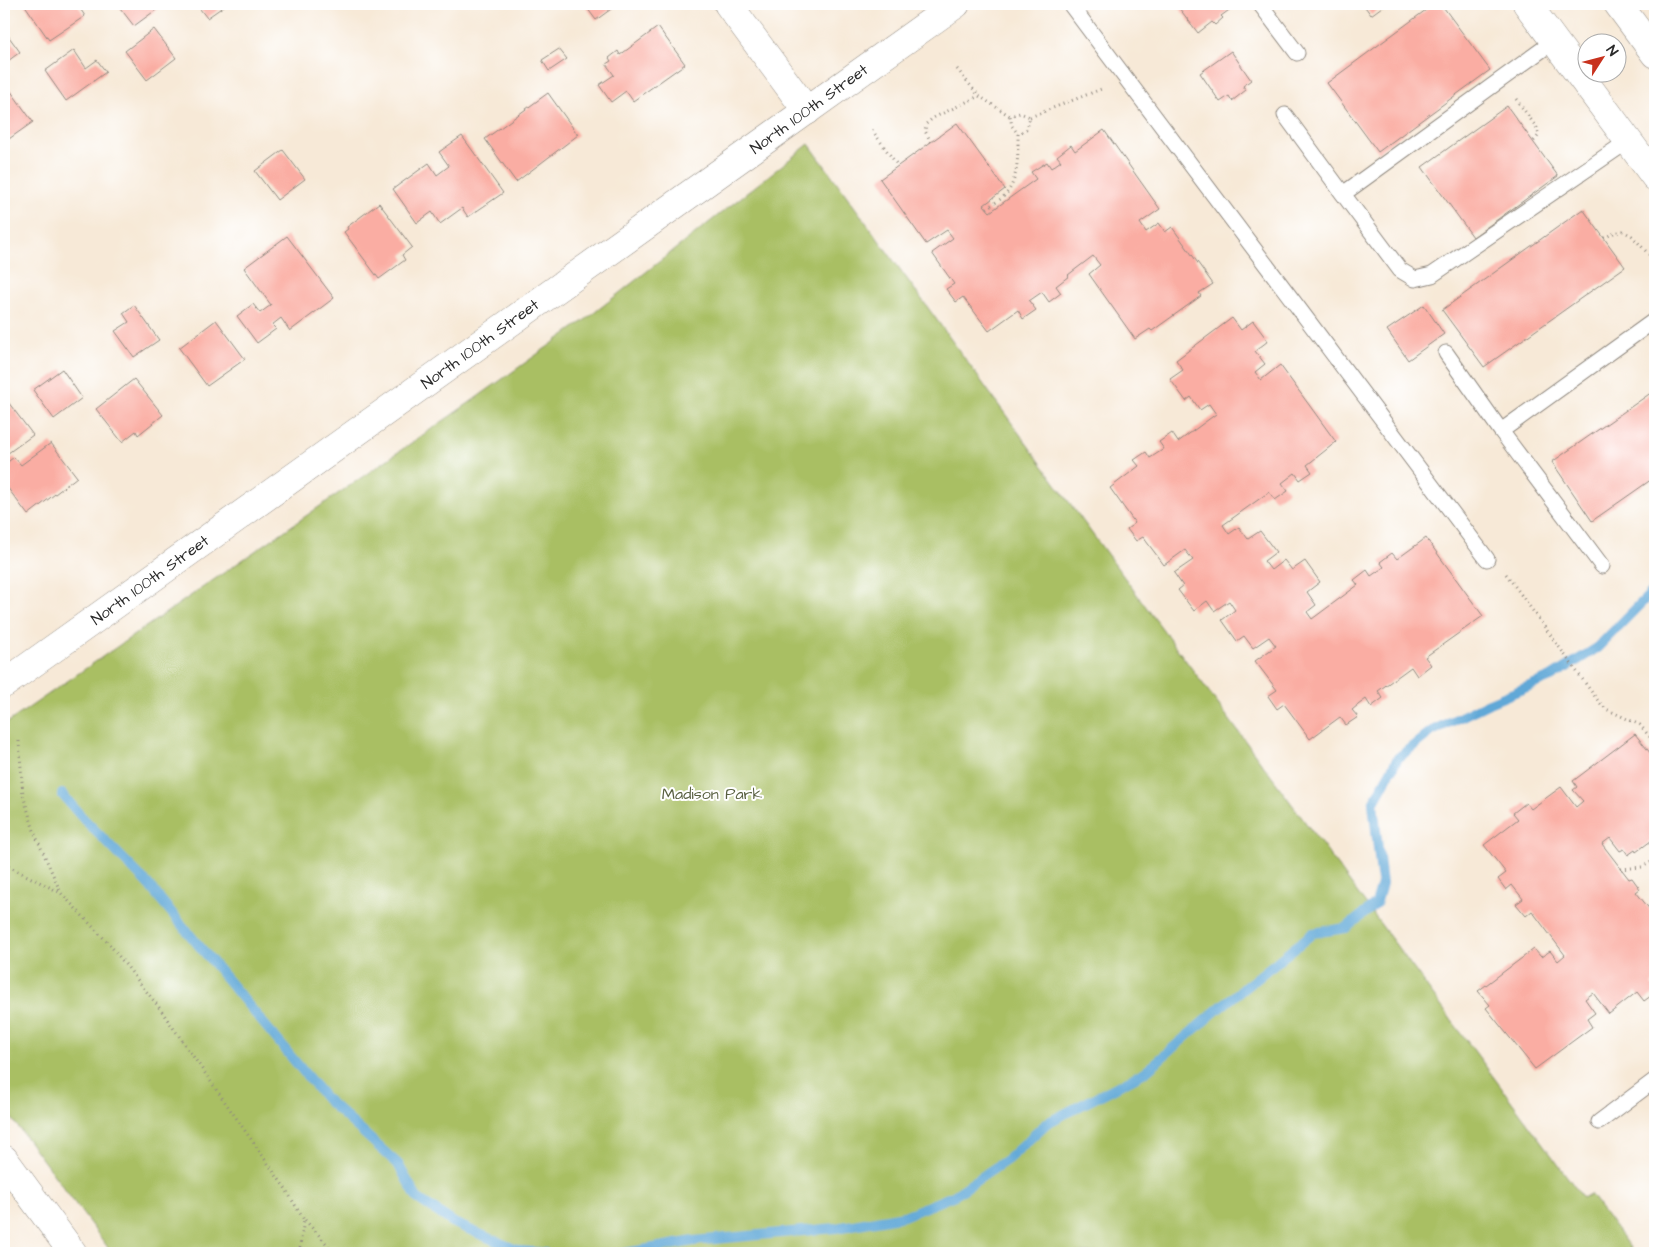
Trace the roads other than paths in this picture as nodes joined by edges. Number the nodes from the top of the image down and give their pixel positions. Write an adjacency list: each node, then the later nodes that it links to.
1 (728, 4): 10 (street)
2 (956, 4): 10 (street, North 100th Street)
3 (1070, 4): 18 (lane)
4 (1260, 4): 8 (lane)
5 (1527, 4): 7 (street)
6 (1618, 4): 9 (street)
7 (1554, 40): 12 (street); 14 (lane)
8 (1297, 53)
9 (1655, 54)
10 (807, 111): 20 (street, North 100th Street)
11 (1285, 115): 14 (lane)
12 (1628, 141): 13 (street); 14 (lane)
13 (1655, 177)
14 (1343, 194)
15 (1655, 320): 17 (lane)
16 (1446, 353): 17 (lane)
17 (1502, 431): 19 (lane)
18 (1488, 559)
19 (1602, 566)
20 (4, 684)
21 (1655, 1080): 22 (lane)
22 (1599, 1122)
23 (4, 1160): 24 (street)
24 (73, 1253)

